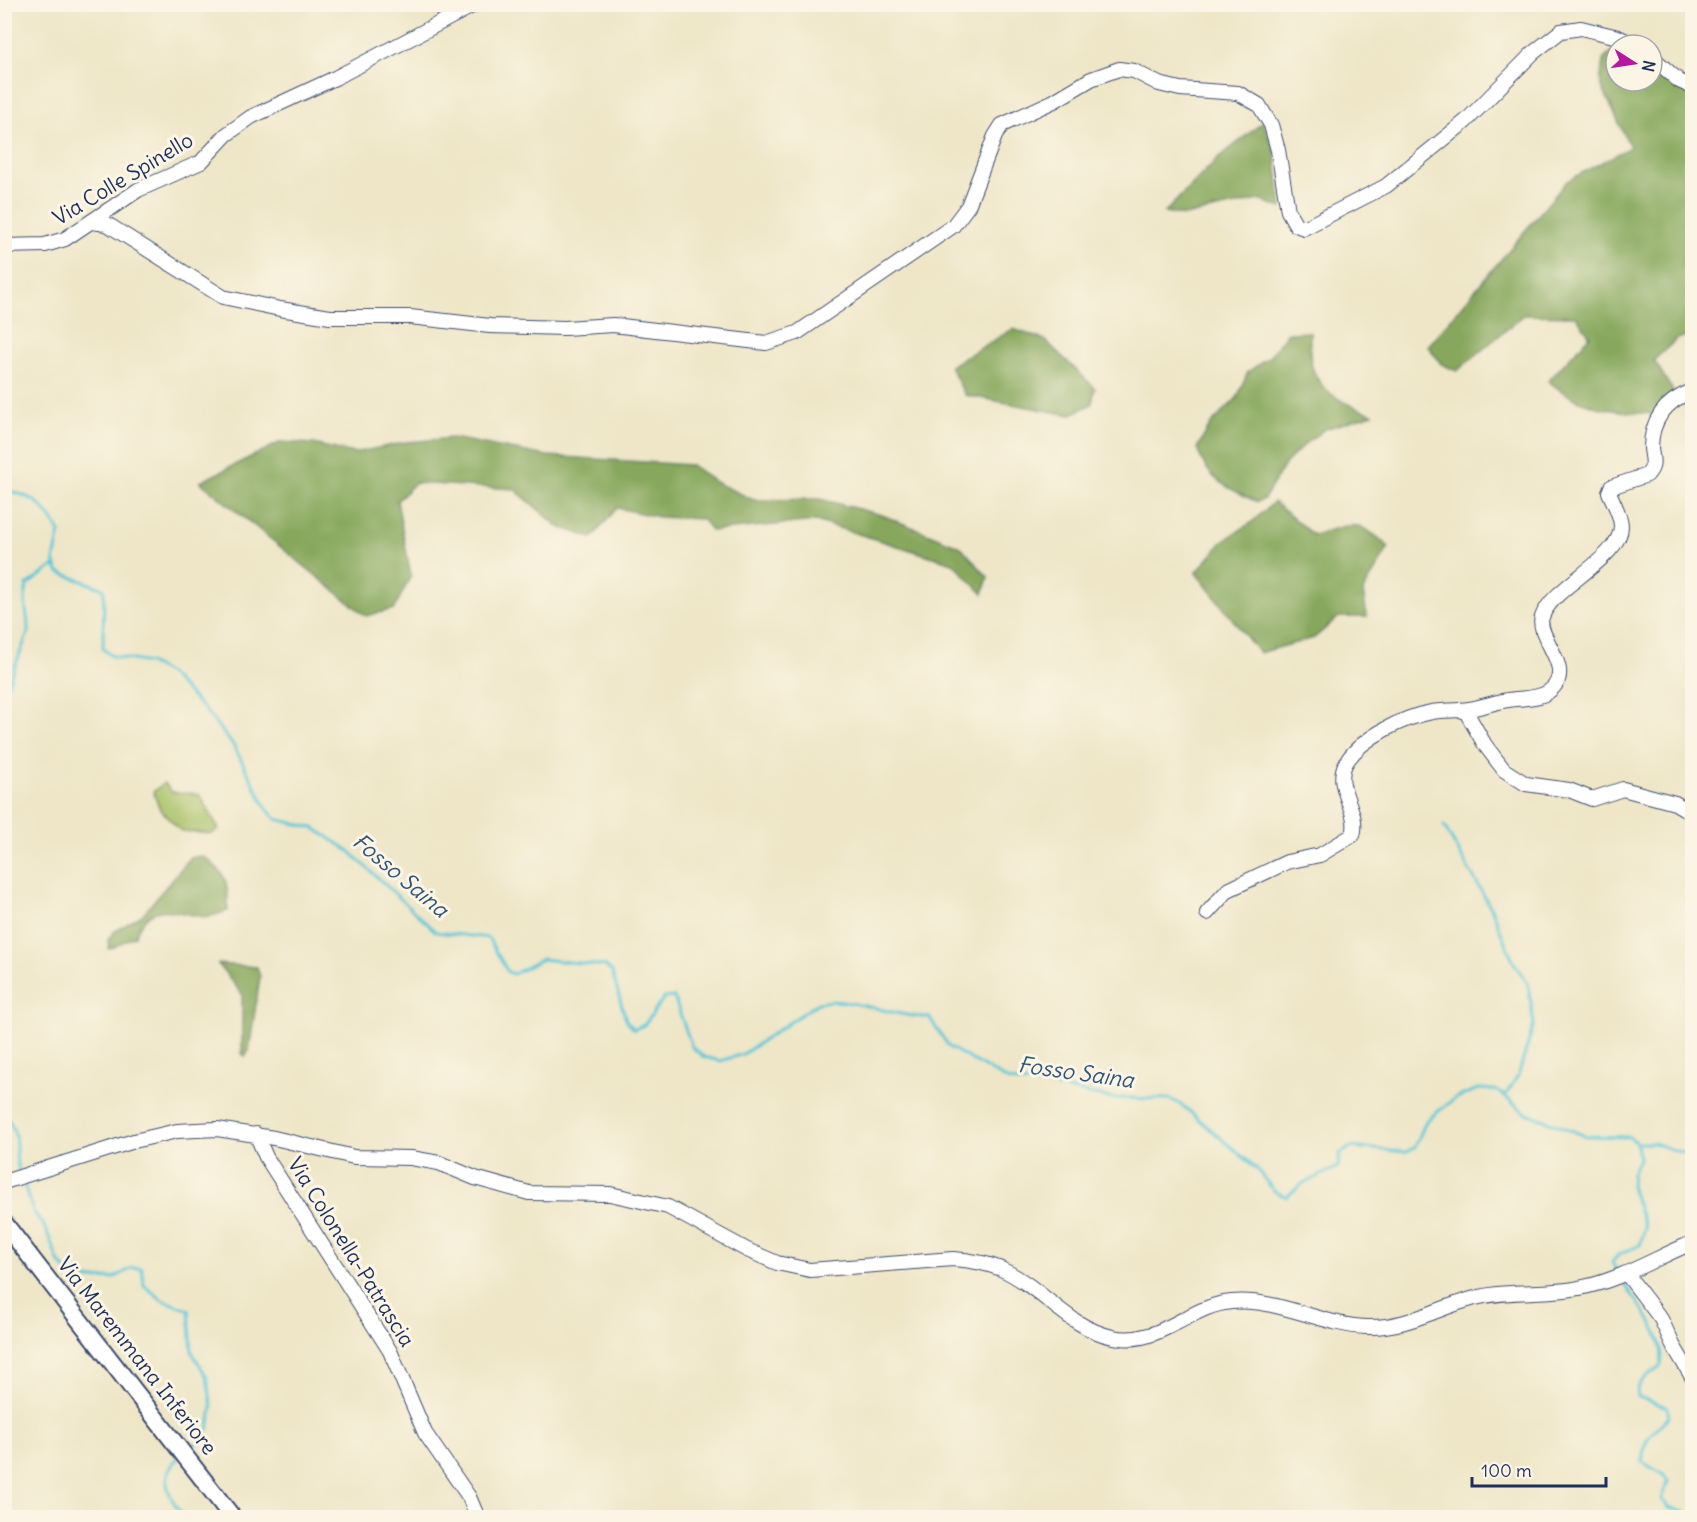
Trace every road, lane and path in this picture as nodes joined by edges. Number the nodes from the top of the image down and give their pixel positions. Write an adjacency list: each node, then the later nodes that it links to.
1 (476, 4): 5 (street, Via Colle Spinello)
2 (1604, 34): 5 (street)
3 (1664, 67): 4 (street)
4 (1692, 87)
5 (92, 222): 6 (street, Via Colle Spinello)
6 (4, 246)
7 (1692, 391): 8 (street)
8 (1465, 710): 9 (street); 10 (street)
9 (1692, 813)
10 (1207, 914)
11 (256, 1134): 12 (street); 15 (street); 18 (street, Via Colonella-Patrascia)
12 (8, 1181)
13 (4, 1223): 17 (main road, Via Maremmana Inferiore)
14 (1692, 1243): 15 (street)
15 (1626, 1273): 16 (street)
16 (1692, 1377)
17 (233, 1518)
18 (478, 1518)

